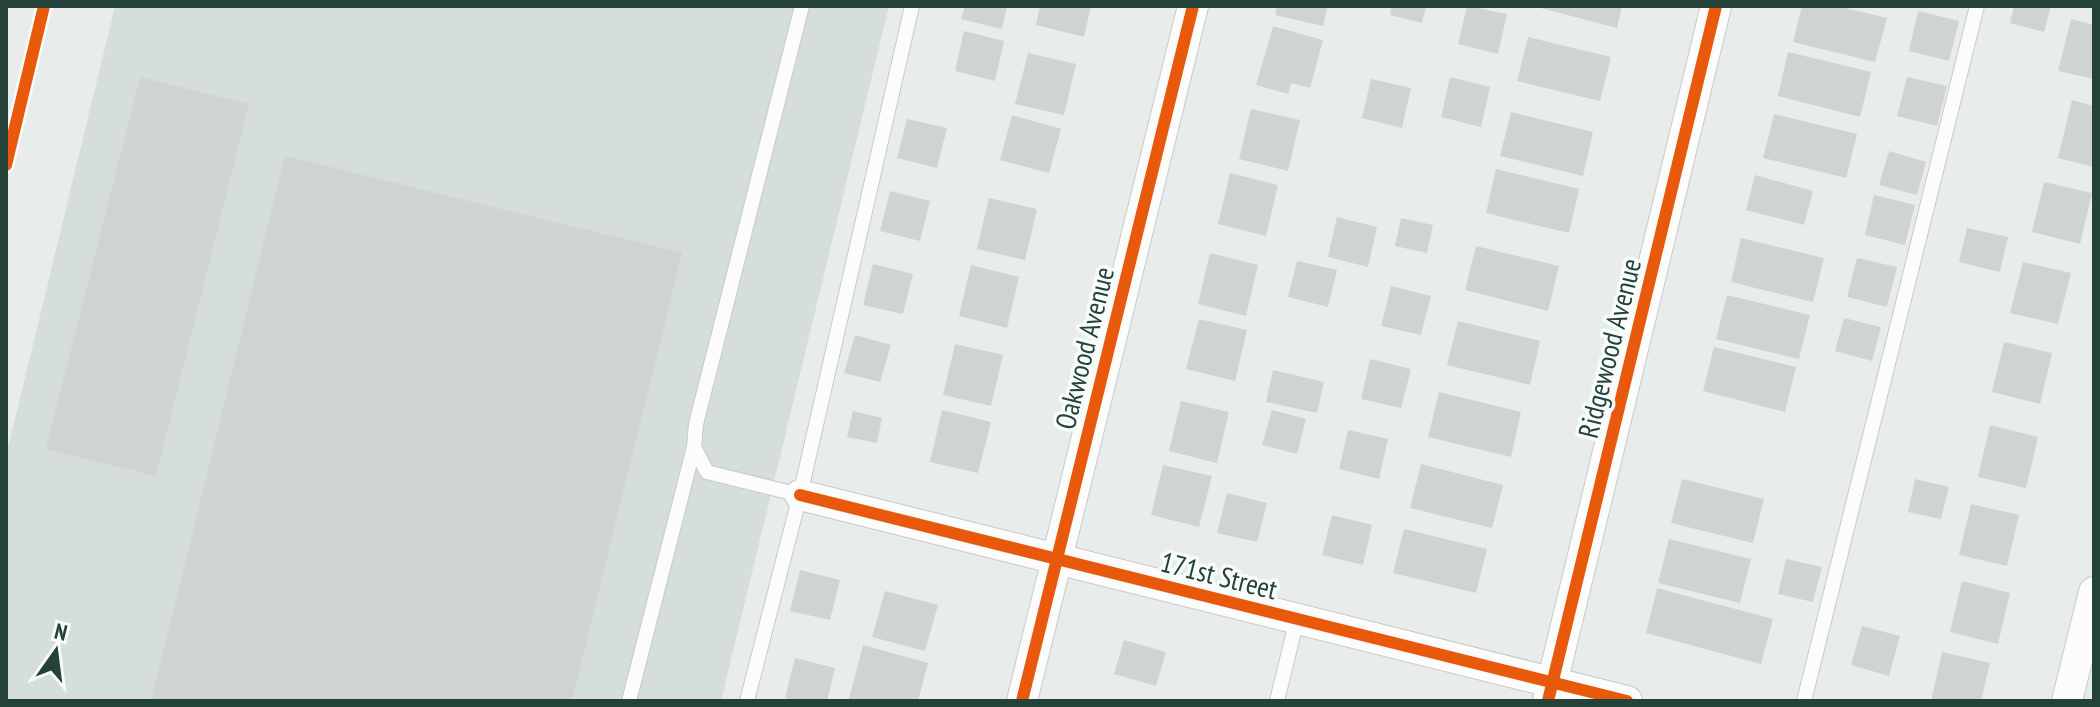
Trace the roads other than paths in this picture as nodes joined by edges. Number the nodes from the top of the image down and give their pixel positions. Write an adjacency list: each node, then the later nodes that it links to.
1 (802, 6): 6 (lane)
2 (912, 6): 7 (lane)
3 (1193, 6): 8 (street, Oakwood Avenue)
4 (1716, 6): 11 (street, Ridgewood Avenue)
5 (1977, 6): 17 (lane)
6 (694, 447): 7 (lane); 12 (lane)
7 (800, 495): 8 (street, 171st Street); 13 (lane)
8 (1057, 559): 10 (street, 171st Street); 14 (street, Oakwood Avenue)
9 (2094, 592): 18 (street)
10 (1297, 619): 11 (street, 171st Street); 15 (lane)
11 (1550, 692): 16 (street, 171st Street)
12 (629, 701)
13 (747, 701)
14 (1022, 701)
15 (1277, 701)
16 (1627, 701)
17 (1804, 701)
18 (2067, 701)

